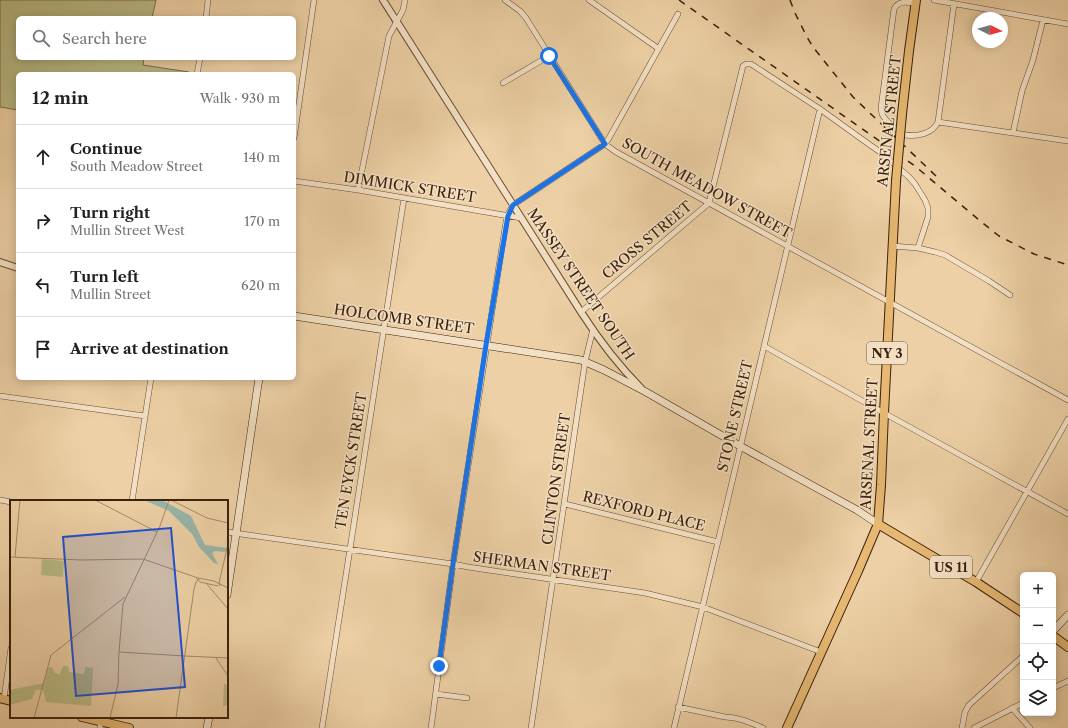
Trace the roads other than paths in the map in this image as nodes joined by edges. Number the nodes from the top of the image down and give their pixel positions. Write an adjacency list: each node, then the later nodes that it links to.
1 (208, 0): 11 (street)
2 (314, 0): 22 (street)
3 (383, 0): 13 (street, MASSEY STREET SOUTH)
4 (405, 0): 13 (street)
5 (505, 0): 16 (street, SOUTH MEADOW STREET)
6 (589, 0): 15 (street)
7 (934, 0): 9 (street)
8 (916, 2): 21 (street); 34 (main road, ARSENAL STREET / NY 3, bridge)
9 (954, 4): 12 (street); 21 (street)
10 (678, 14): 15 (street)
11 (206, 16)
12 (1043, 20): 14 (street); 23 (street)
13 (397, 22): 27 (street); 30 (street, MASSEY STREET SOUTH)
14 (1068, 24)
15 (659, 49): 25 (street)
16 (549, 56): 19 (street); 25 (street, SOUTH MEADOW STREET)
17 (200, 60): 18 (street)
18 (197, 72)
19 (503, 83)
20 (820, 110): 29 (street, CROSS STREET); 33 (street, STONE STREET); 35 (street)
21 (938, 122): 23 (street)
22 (296, 124)
23 (1013, 133): 24 (street)
24 (1068, 141)
25 (605, 144): 29 (street, SOUTH MEADOW STREET); 30 (street)
26 (296, 181): 27 (street, DIMMICK STREET)
27 (358, 190): 28 (street, DIMMICK STREET)
28 (404, 198): 31 (street, DIMMICK STREET); 42 (street, TEN EYCK STREET)
29 (709, 203): 33 (street, SOUTH MEADOW STREET); 40 (street, CROSS STREET)
30 (513, 205): 31 (street); 32 (street, MASSEY STREET SOUTH)
31 (508, 216): 32 (street, DIMMICK STREET); 44 (street)
32 (521, 218): 40 (street, MASSEY STREET SOUTH)
33 (788, 246): 39 (street, SOUTH MEADOW STREET); 45 (street, STONE STREET)
34 (892, 246): 35 (street); 39 (main road, ARSENAL STREET / NY 3)
35 (918, 248): 38 (street)
36 (0, 262): 37 (street)
37 (16, 267)
38 (1010, 296)
39 (890, 303): 51 (street, SOUTH MEADOW STREET); 52 (main road, ARSENAL STREET / NY 3)
40 (581, 312): 43 (street, MASSEY STREET SOUTH)
41 (296, 316): 42 (main road, HOLCOMB STREET / US 11)
42 (383, 329): 44 (main road, HOLCOMB STREET / US 11); 66 (street, TEN EYCK STREET)
43 (592, 329): 46 (street, CLINTON STREET); 49 (street, MASSEY STREET SOUTH)
44 (486, 345): 46 (main road, HOLCOMB STREET / US 11); 67 (street)
45 (764, 346): 52 (street); 55 (street, STONE STREET)
46 (585, 362): 49 (main road, HOLCOMB STREET / US 11); 60 (street, CLINTON STREET)
47 (151, 380): 53 (street)
48 (259, 380): 64 (main road)
49 (646, 392): 55 (main road, MASSEY STREET SOUTH / US 11)
50 (0, 396): 53 (street)
51 (1068, 400)
52 (884, 413): 56 (street); 62 (main road, ARSENAL STREET / NY 3)
53 (145, 416): 58 (street)
54 (1068, 419): 56 (street)
55 (740, 446): 62 (main road, MASSEY STREET SOUTH / US 11); 65 (street, STONE STREET)
56 (1027, 492): 61 (street); 69 (street)
57 (0, 500): 59 (street)
58 (132, 500)
59 (10, 502)
60 (565, 504): 65 (street, REXFORD PLACE); 68 (street, CLINTON STREET)
61 (1068, 514)
62 (878, 524): 69 (main road, US 11); 77 (main road, ARSENAL STREET / NY 3)
63 (228, 532): 64 (street, SHERMAN STREET)
64 (236, 534): 66 (street, SHERMAN STREET); 70 (main road)
65 (718, 542): 71 (street, STONE STREET)
66 (350, 550): 67 (street, SHERMAN STREET); 93 (street, TEN EYCK STREET)
67 (453, 564): 68 (street, SHERMAN STREET); 82 (street)
68 (553, 579): 71 (street, SHERMAN STREET); 95 (street, CLINTON STREET)
69 (976, 582): 72 (main road, US 11)
70 (228, 588)
71 (703, 607): 77 (street, SHERMAN STREET); 86 (street, STONE STREET)
72 (1020, 611)
73 (1068, 615): 74 (main road)
74 (1056, 628)
75 (1056, 638): 76 (main road)
76 (1068, 647)
77 (821, 652): 98 (main road, ARSENAL STREET / NY 3)
78 (10, 656): 84 (street)
79 (1020, 659): 99 (street)
80 (1068, 681): 81 (street)
81 (1056, 687)
82 (436, 694): 83 (street); 94 (street)
83 (467, 698)
84 (5, 699)
85 (1020, 704): 87 (street)
86 (678, 707): 96 (street, STONE STREET); 97 (street)
87 (1012, 708): 100 (street); 101 (street)
88 (86, 718): 90 (main road)
89 (208, 718): 92 (main road)
90 (101, 722): 91 (main road)
91 (129, 728)
92 (207, 728)
93 (322, 728)
94 (431, 728)
95 (531, 728)
96 (674, 728)
97 (763, 728)
98 (787, 728)
99 (962, 728)
100 (974, 728)
101 (1030, 728)

